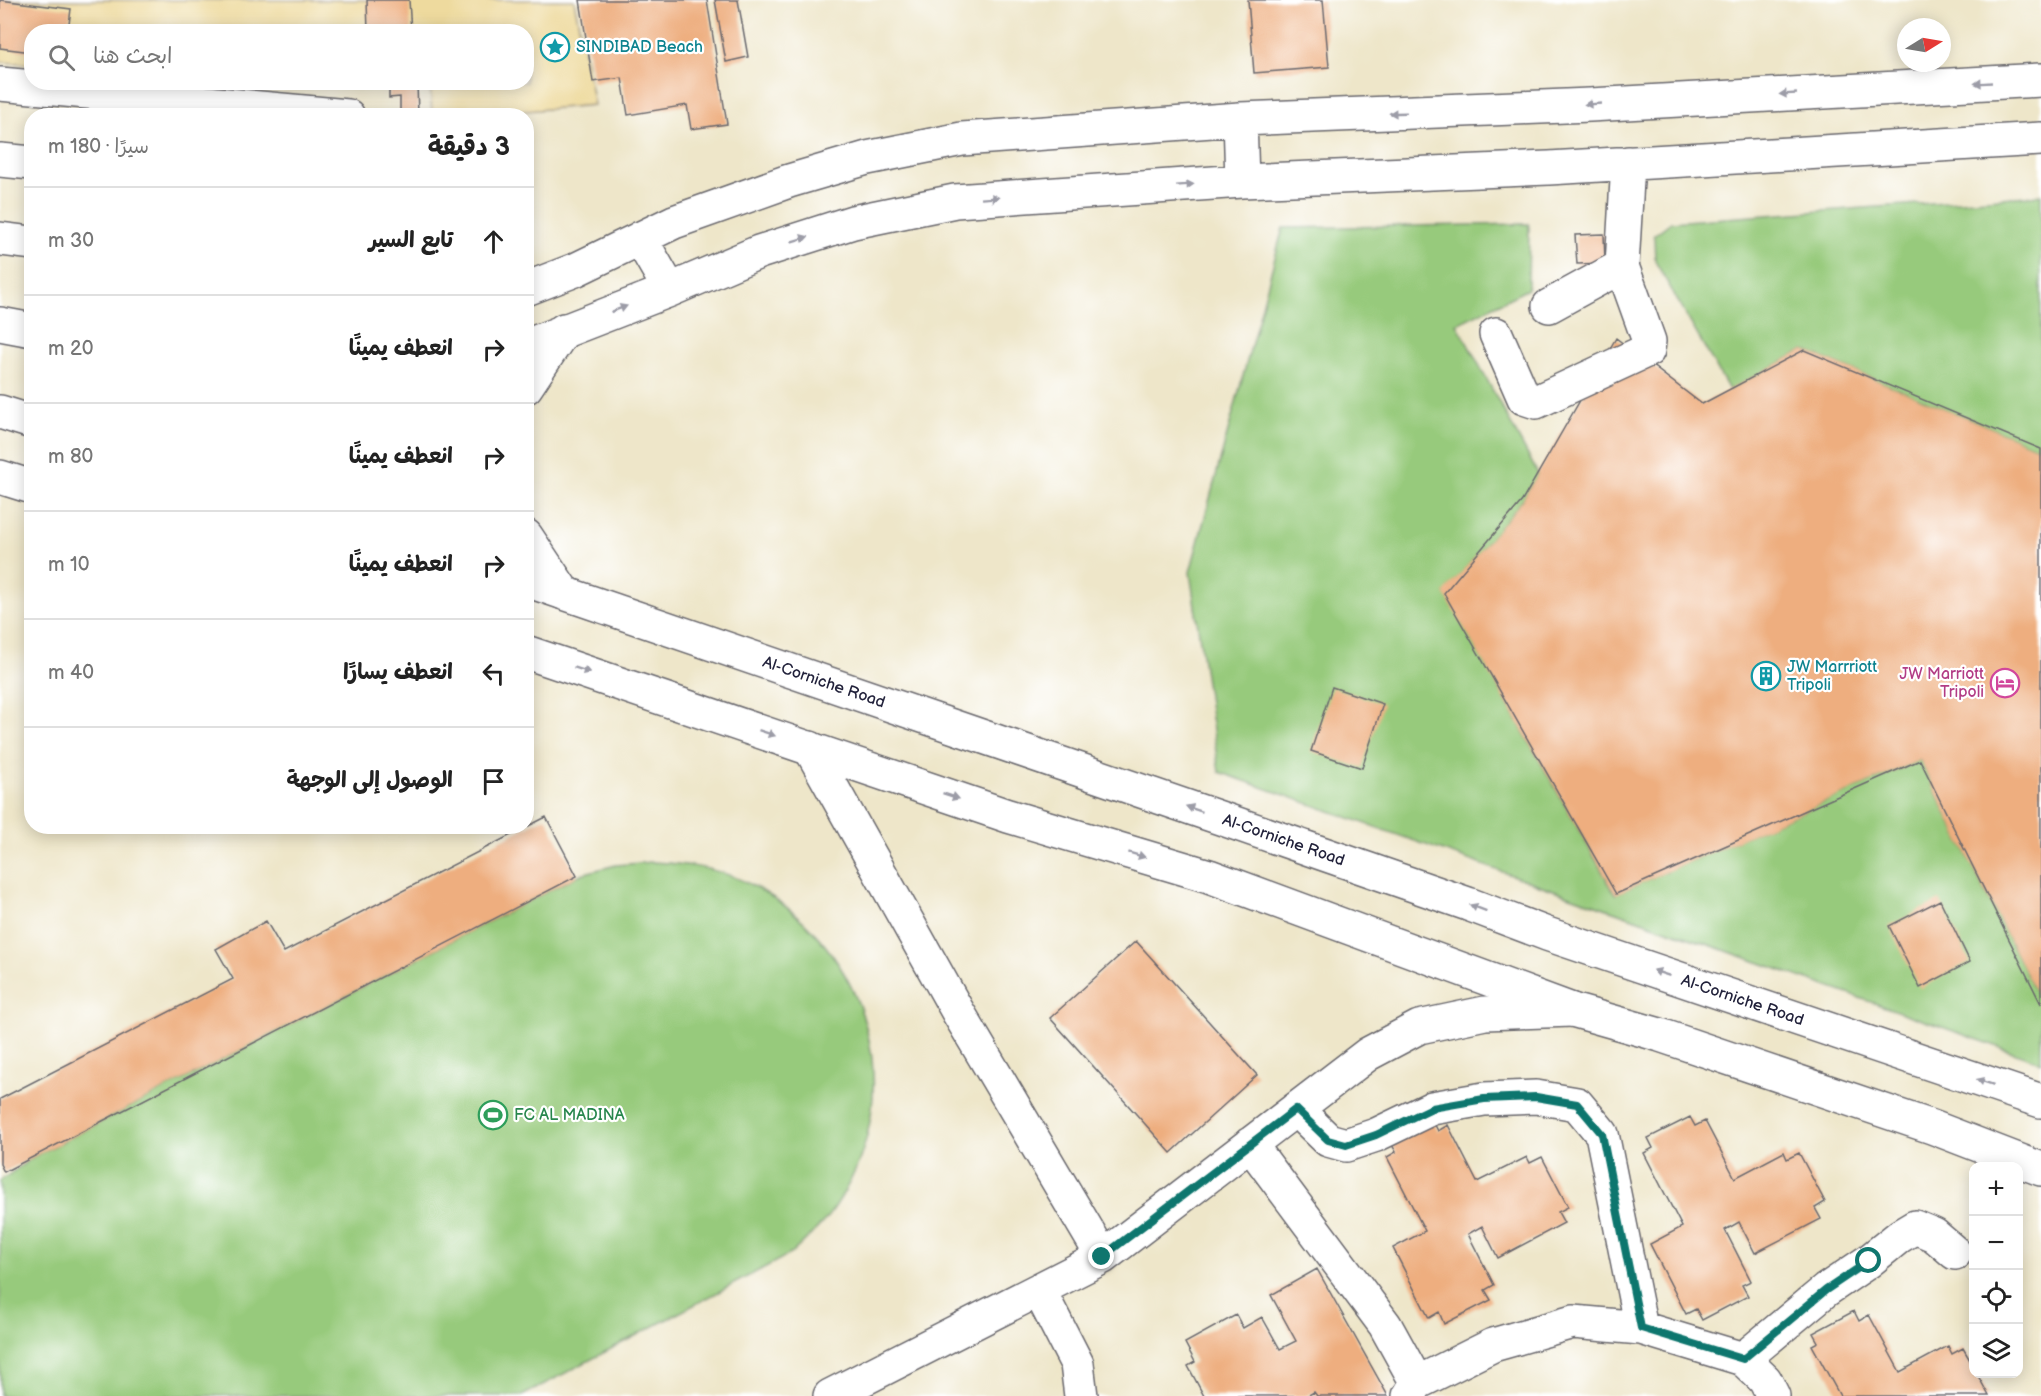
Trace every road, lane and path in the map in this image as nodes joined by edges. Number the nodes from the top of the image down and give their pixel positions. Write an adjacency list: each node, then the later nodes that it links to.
1 (2041, 80): 7 (main road, one-way to 7)
2 (0, 84): 3 (main road)
3 (24, 89)
4 (28, 90): 5 (main road)
5 (94, 104): 6 (main road)
6 (179, 108)
7 (1240, 119): 12 (main road); 13 (main road)
8 (2041, 139): 11 (main road)
9 (0, 160): 10 (main road)
10 (24, 162)
11 (1628, 163): 12 (main road); 16 (main road)
12 (1242, 181): 18 (main road, one-way to 12)
13 (640, 238): 17 (main road); 18 (main road)
14 (0, 239): 15 (main road)
15 (24, 242)
16 (1622, 266): 19 (main road); 23 (main road)
17 (534, 286)
18 (670, 290): 22 (main road, one-way to 18)
19 (1549, 306)
20 (0, 324): 21 (main road)
21 (24, 328)
22 (564, 330): 24 (main road); 25 (main road)
23 (1496, 334)
24 (534, 343)
25 (534, 375)
26 (24, 405): 27 (main road)
27 (0, 407)
28 (0, 412): 29 (main road)
29 (24, 420)
30 (0, 477): 31 (main road)
31 (24, 484)
32 (534, 548): 34 (main road)
33 (534, 583): 34 (main road, Al-Corniche Road)
34 (564, 593): 38 (main road, Al-Corniche Road, one-way to 34)
35 (534, 655): 36 (main road, one-way to 36)
36 (810, 747): 37 (main road, one-way to 37); 43 (main road)
37 (1572, 1010): 39 (main road); 41 (main road)
38 (2041, 1101)
39 (1296, 1109): 40 (main road); 45 (main road)
40 (1250, 1144): 43 (main road); 47 (main road)
41 (2041, 1169)
42 (1954, 1253): 46 (main road)
43 (1102, 1257): 44 (main road)
44 (1039, 1290): 48 (main road); 49 (main road)
45 (1641, 1328): 46 (main road); 47 (main road)
46 (1743, 1359): 50 (main road)
47 (1413, 1390)
48 (830, 1396)
49 (1081, 1396)
50 (1773, 1396)

